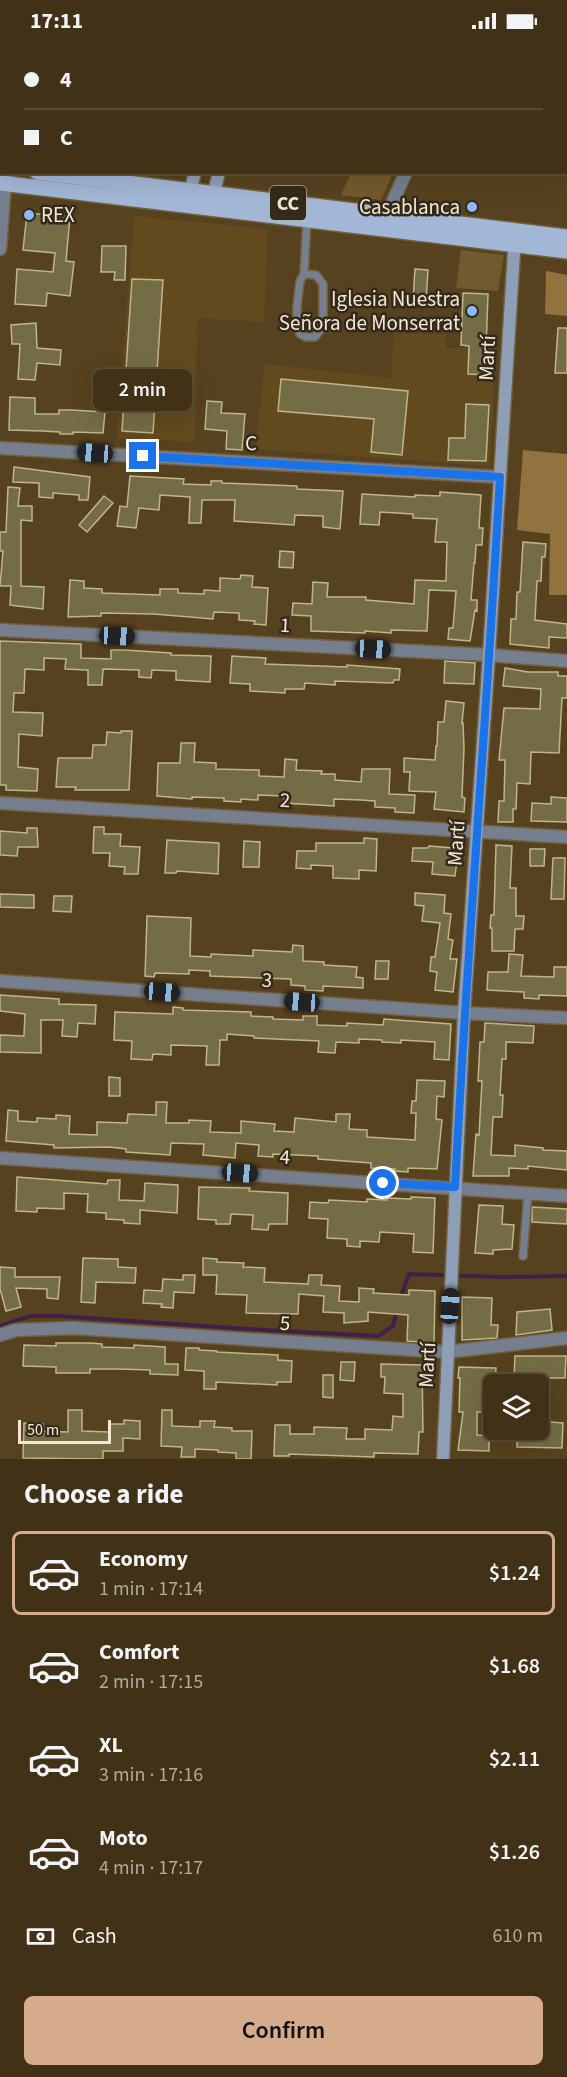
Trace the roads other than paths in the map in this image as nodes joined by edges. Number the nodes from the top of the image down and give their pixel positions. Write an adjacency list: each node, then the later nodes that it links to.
1 (49, 174): 6 (main road, CC)
2 (195, 174): 6 (street)
3 (219, 174): 7 (street)
4 (405, 174): 9 (street)
5 (4, 180): 6 (main road, CC); 12 (street)
6 (189, 198): 7 (main road, CC)
7 (212, 201): 8 (main road, CC)
8 (307, 212): 9 (main road, CC); 14 (lane)
9 (383, 222): 11 (main road, CC)
10 (567, 237): 11 (main road, CC)
11 (514, 238): 13 (main road, CC); 16 (street, Martí)
12 (0, 249)
13 (567, 251)
14 (304, 274): 14 (lane)
15 (0, 448): 16 (street, C)
16 (500, 477): 18 (street, Martí)
17 (0, 630): 18 (street, 1)
18 (489, 655): 19 (street, 1); 21 (street, Martí)
19 (567, 661)
20 (0, 803): 21 (street, 2)
21 (477, 830): 22 (street, 2); 24 (street, Martí)
22 (567, 837)
23 (0, 981): 24 (street, 3)
24 (464, 1013): 25 (street, 3); 27 (street, Martí)
25 (567, 1018)
26 (0, 1158): 27 (street, 4)
27 (455, 1187): 28 (street, 4); 33 (street, Martí)
28 (528, 1193): 29 (street, 4); 30 (lane)
29 (567, 1196)
30 (523, 1256)
31 (0, 1335): 33 (street, 5)
32 (567, 1338): 33 (street, 5)
33 (447, 1352): 34 (street, Martí)
34 (443, 1459)

